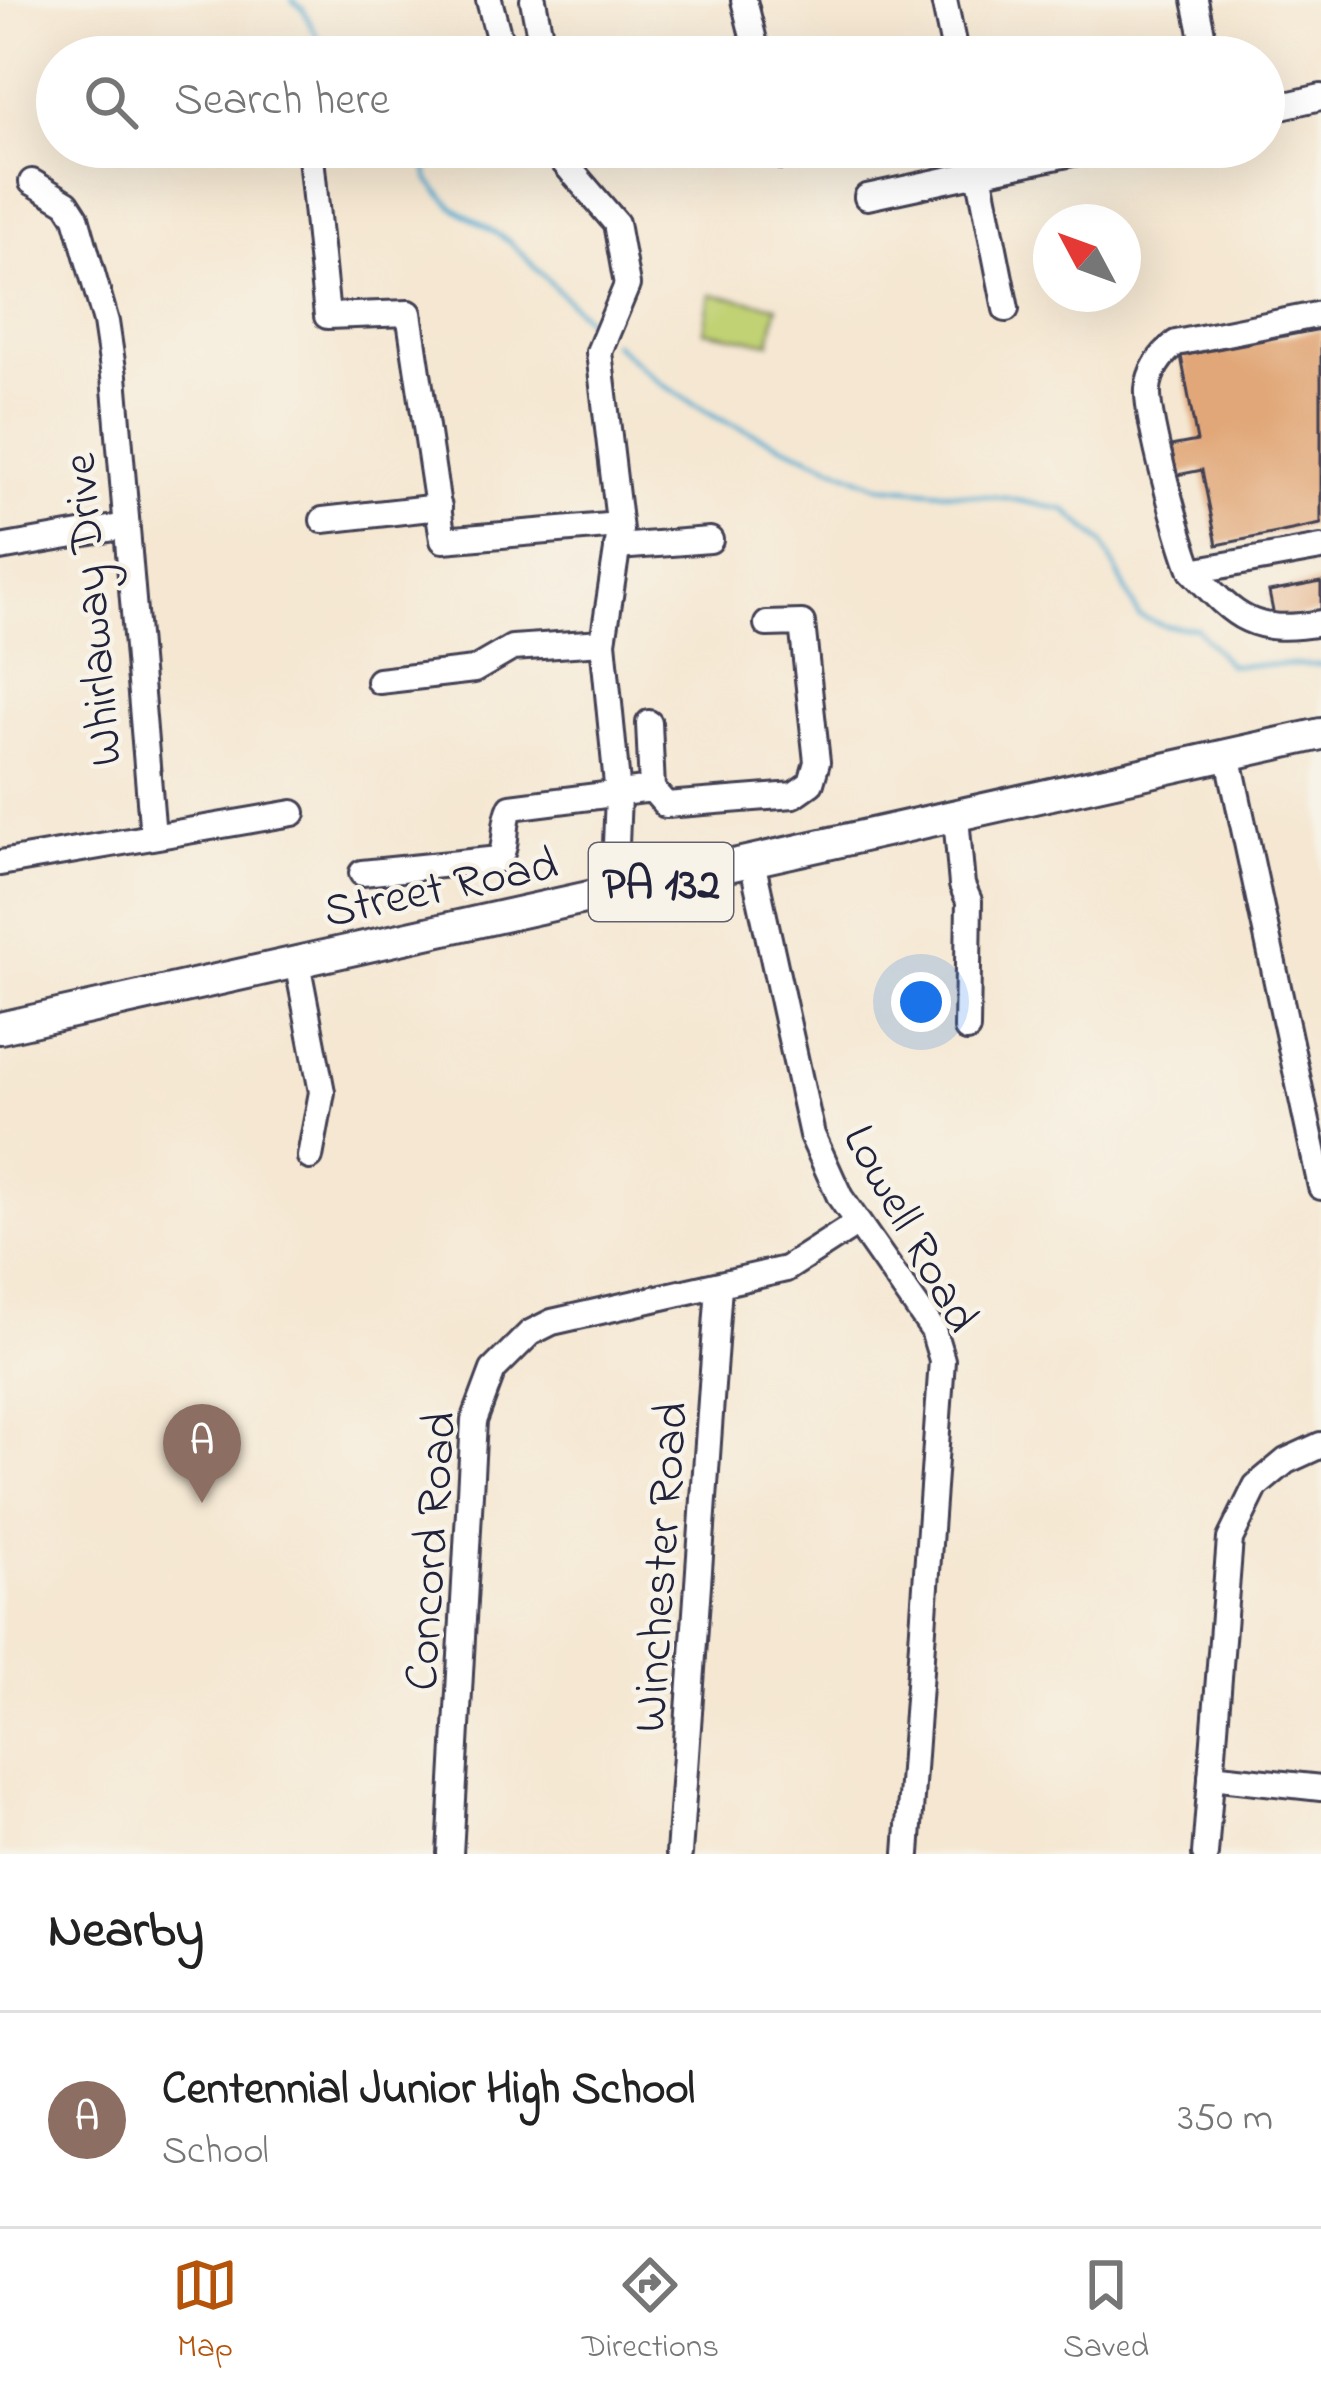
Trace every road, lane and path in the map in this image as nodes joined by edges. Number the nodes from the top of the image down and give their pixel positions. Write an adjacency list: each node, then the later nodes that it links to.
1 (489, 0): 6 (street)
2 (533, 0): 7 (street)
3 (744, 0): 8 (street)
4 (944, 0): 9 (street)
5 (1195, 0): 10 (street)
6 (498, 36)
7 (540, 36)
8 (753, 36)
9 (952, 36)
10 (1203, 36)
11 (1321, 98): 12 (street)
12 (1285, 106)
13 (312, 168): 22 (street)
14 (572, 168): 25 (street)
15 (979, 168): 17 (street)
16 (1007, 168): 17 (street)
17 (980, 174): 19 (street); 20 (street)
18 (32, 182): 24 (street, Whirlaway Drive)
19 (867, 197)
20 (1006, 309)
21 (1321, 314): 29 (street)
22 (439, 507): 23 (street); 25 (street)
23 (323, 520)
24 (126, 526): 27 (street); 41 (street, Whirlaway Drive)
25 (618, 536): 26 (street); 32 (street)
26 (710, 540)
27 (0, 548)
28 (1321, 548): 29 (street)
29 (1192, 571): 30 (street)
30 (1321, 623)
31 (767, 624): 37 (street)
32 (603, 641): 33 (street); 38 (street)
33 (379, 681)
34 (649, 723): 37 (street)
35 (1321, 734): 36 (main road, Street Road / PA 132)
36 (1228, 754): 40 (main road, Street Road / PA 132); 50 (street)
37 (652, 789): 38 (street)
38 (618, 795): 44 (street); 45 (street)
39 (293, 813): 41 (street)
40 (956, 817): 42 (main road, Street Road / PA 132); 48 (street)
41 (153, 836): 43 (street)
42 (752, 862): 45 (main road, Street Road / PA 132); 51 (street, Lowell Road)
43 (0, 863)
44 (362, 873)
45 (614, 893): 46 (main road, Street Road / PA 132)
46 (297, 962): 47 (main road, Street Road / PA 132); 49 (street)
47 (0, 1028)
48 (967, 1029)
49 (310, 1157)
50 (1321, 1187)
51 (856, 1224): 52 (street, Concord Road); 58 (street, Lowell Road)
52 (719, 1286): 56 (street, Concord Road); 57 (street, Winchester Road)
53 (1321, 1445): 54 (street)
54 (1211, 1776): 55 (street); 59 (street)
55 (1321, 1788)
56 (450, 1854)
57 (679, 1854)
58 (907, 1854)
59 (1205, 1854)

